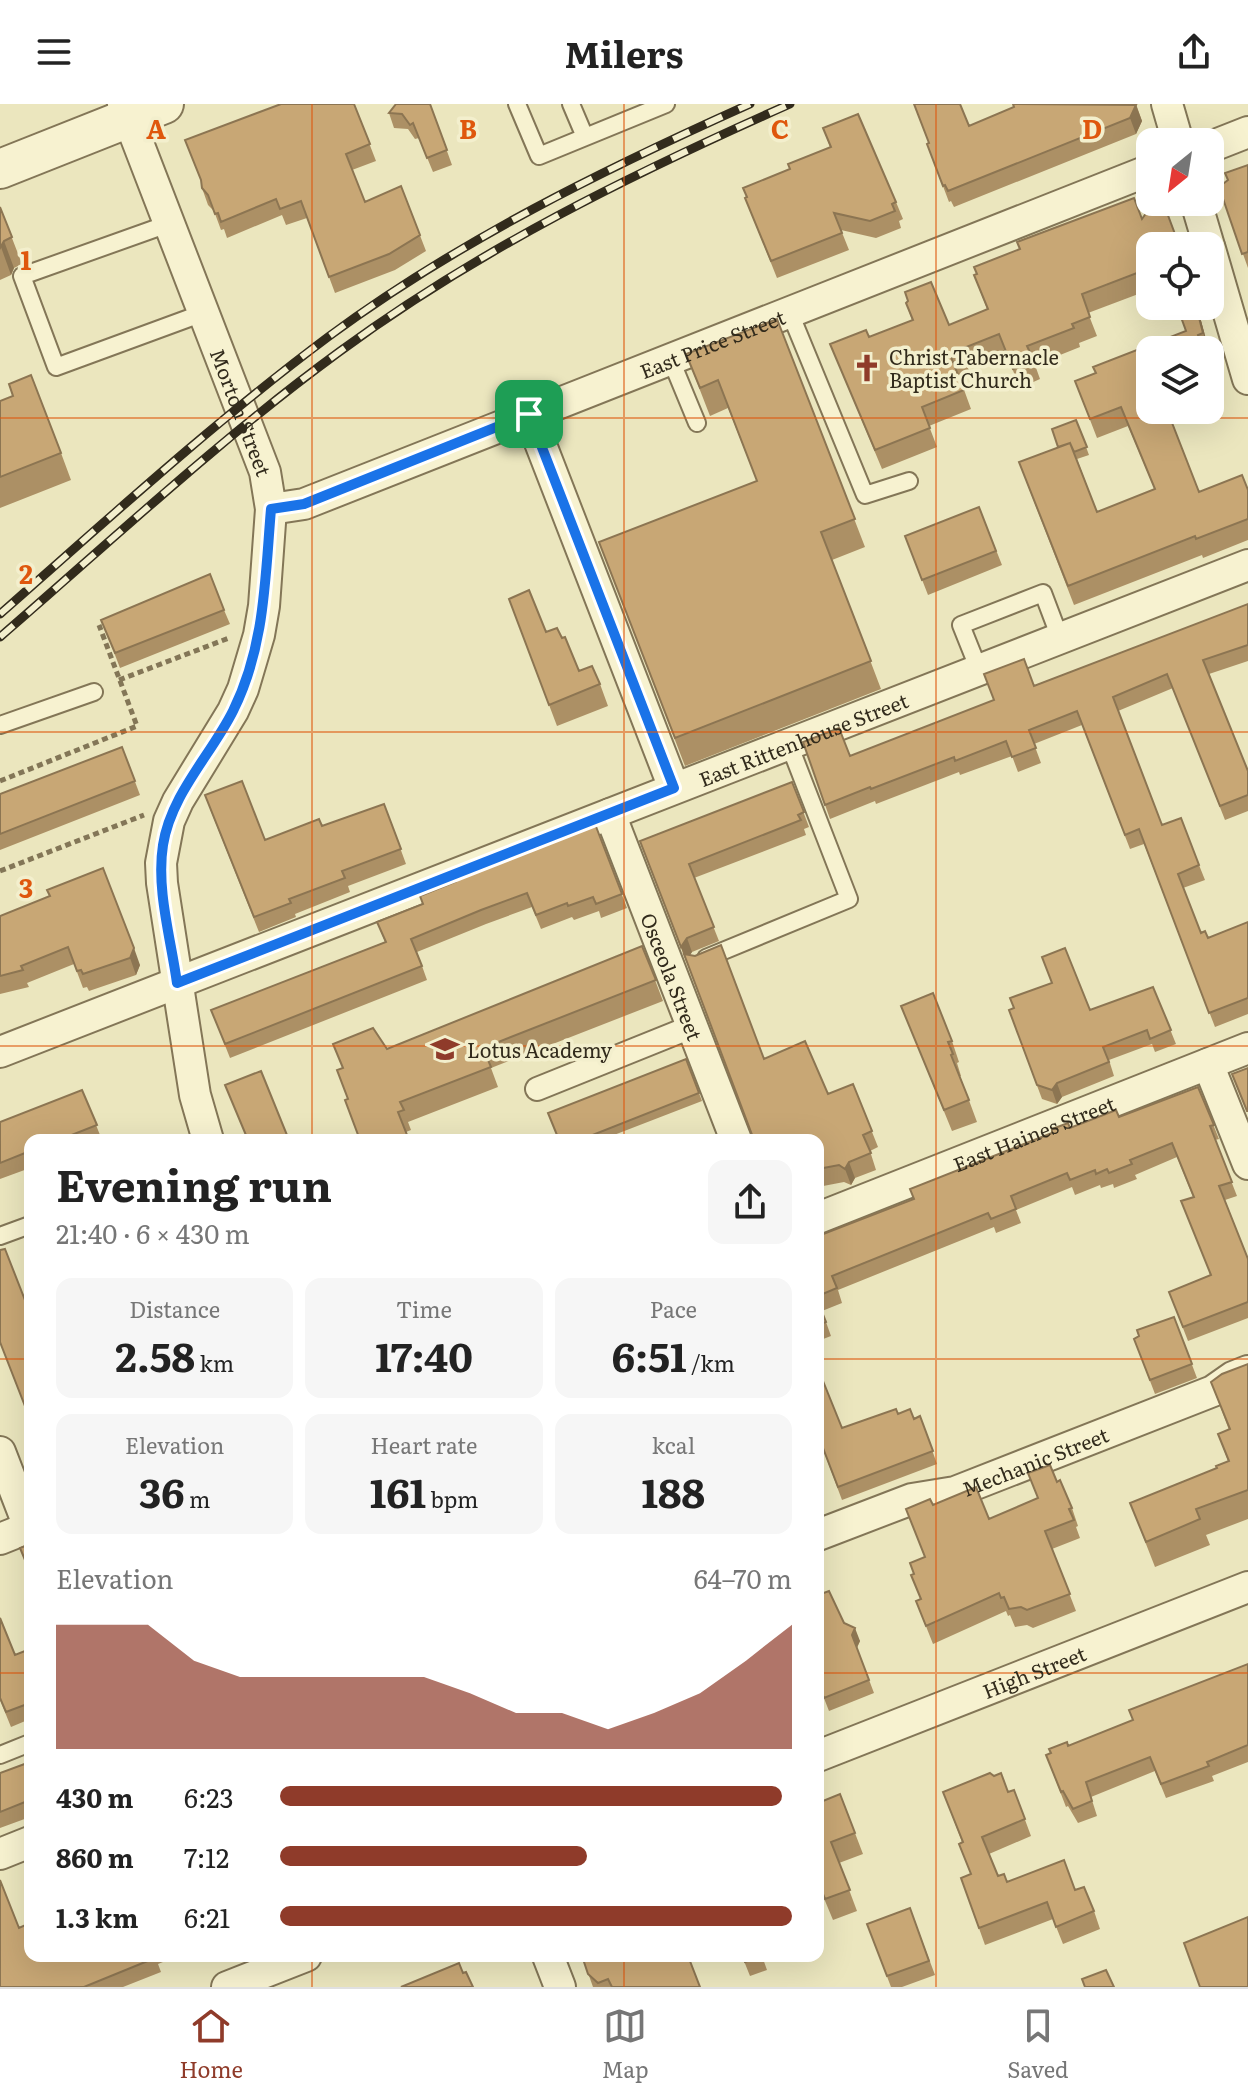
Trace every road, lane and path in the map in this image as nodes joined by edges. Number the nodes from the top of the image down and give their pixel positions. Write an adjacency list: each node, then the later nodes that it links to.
1 (164, 104): 6 (street)
2 (517, 104): 10 (lane)
3 (571, 104): 10 (lane)
4 (666, 104): 7 (lane)
5 (1167, 104): 8 (street)
6 (128, 109): 12 (street); 14 (street, Morton Street)
7 (641, 109): 10 (lane)
8 (1174, 128)
9 (1248, 132): 11 (street)
10 (585, 137)
11 (1224, 141)
12 (0, 169)
13 (1136, 176): 17 (street, East Price Street)
14 (168, 224): 16 (street, Morton Street); 16 (lane)
15 (1224, 296): 19 (street)
16 (203, 313): 23 (street, Morton Street)
17 (790, 313): 18 (street, East Price Street); 22 (lane)
18 (671, 360): 20 (street, East Price Street); 21 (lane)
19 (1248, 379)
20 (529, 414): 23 (street, East Price Street); 34 (street)
21 (697, 423)
22 (909, 481)
23 (271, 509): 39 (street, Morton Street)
24 (1248, 565): 27 (street, East Rittenhouse Street)
25 (99, 625): 29 (path)
26 (233, 636): 29 (path)
27 (1060, 638): 28 (street, East Rittenhouse Street); 28 (lane)
28 (979, 670): 32 (street, East Rittenhouse Street)
29 (119, 680): 33 (path)
30 (94, 692): 31 (lane)
31 (0, 725)
32 (789, 744): 34 (street, East Rittenhouse Street); 38 (lane)
33 (0, 781)
34 (674, 788): 35 (street, East Rittenhouse Street)
35 (610, 814): 39 (street, East Rittenhouse Street); 40 (street, Osceola Street)
36 (144, 815): 37 (path)
37 (0, 871)
38 (697, 962)
39 (177, 983): 42 (street, East Rittenhouse Street); 45 (street, Morton Street)
40 (691, 1027): 44 (street); 46 (street, Osceola Street)
41 (1248, 1048): 43 (street, East Haines Street)
42 (0, 1052)
43 (1208, 1064): 47 (street); 48 (street, East Haines Street)
44 (537, 1089)
45 (206, 1134)
46 (734, 1134)
47 (1248, 1164)
48 (824, 1216)
49 (24, 1227): 50 (lane)
50 (0, 1236)
51 (1248, 1371): 55 (street, Mechanic Street)
52 (0, 1452): 53 (street)
53 (24, 1514)
54 (24, 1529): 56 (street)
55 (824, 1533)
56 (0, 1539)
57 (1248, 1587): 59 (street, High Street)
58 (24, 1745): 60 (lane)
59 (824, 1754)
60 (0, 1755)
61 (24, 1844): 62 (street)
62 (0, 1854)
63 (291, 1962): 65 (street)
64 (550, 1962): 66 (street)
65 (227, 1987)
66 (560, 1987)

